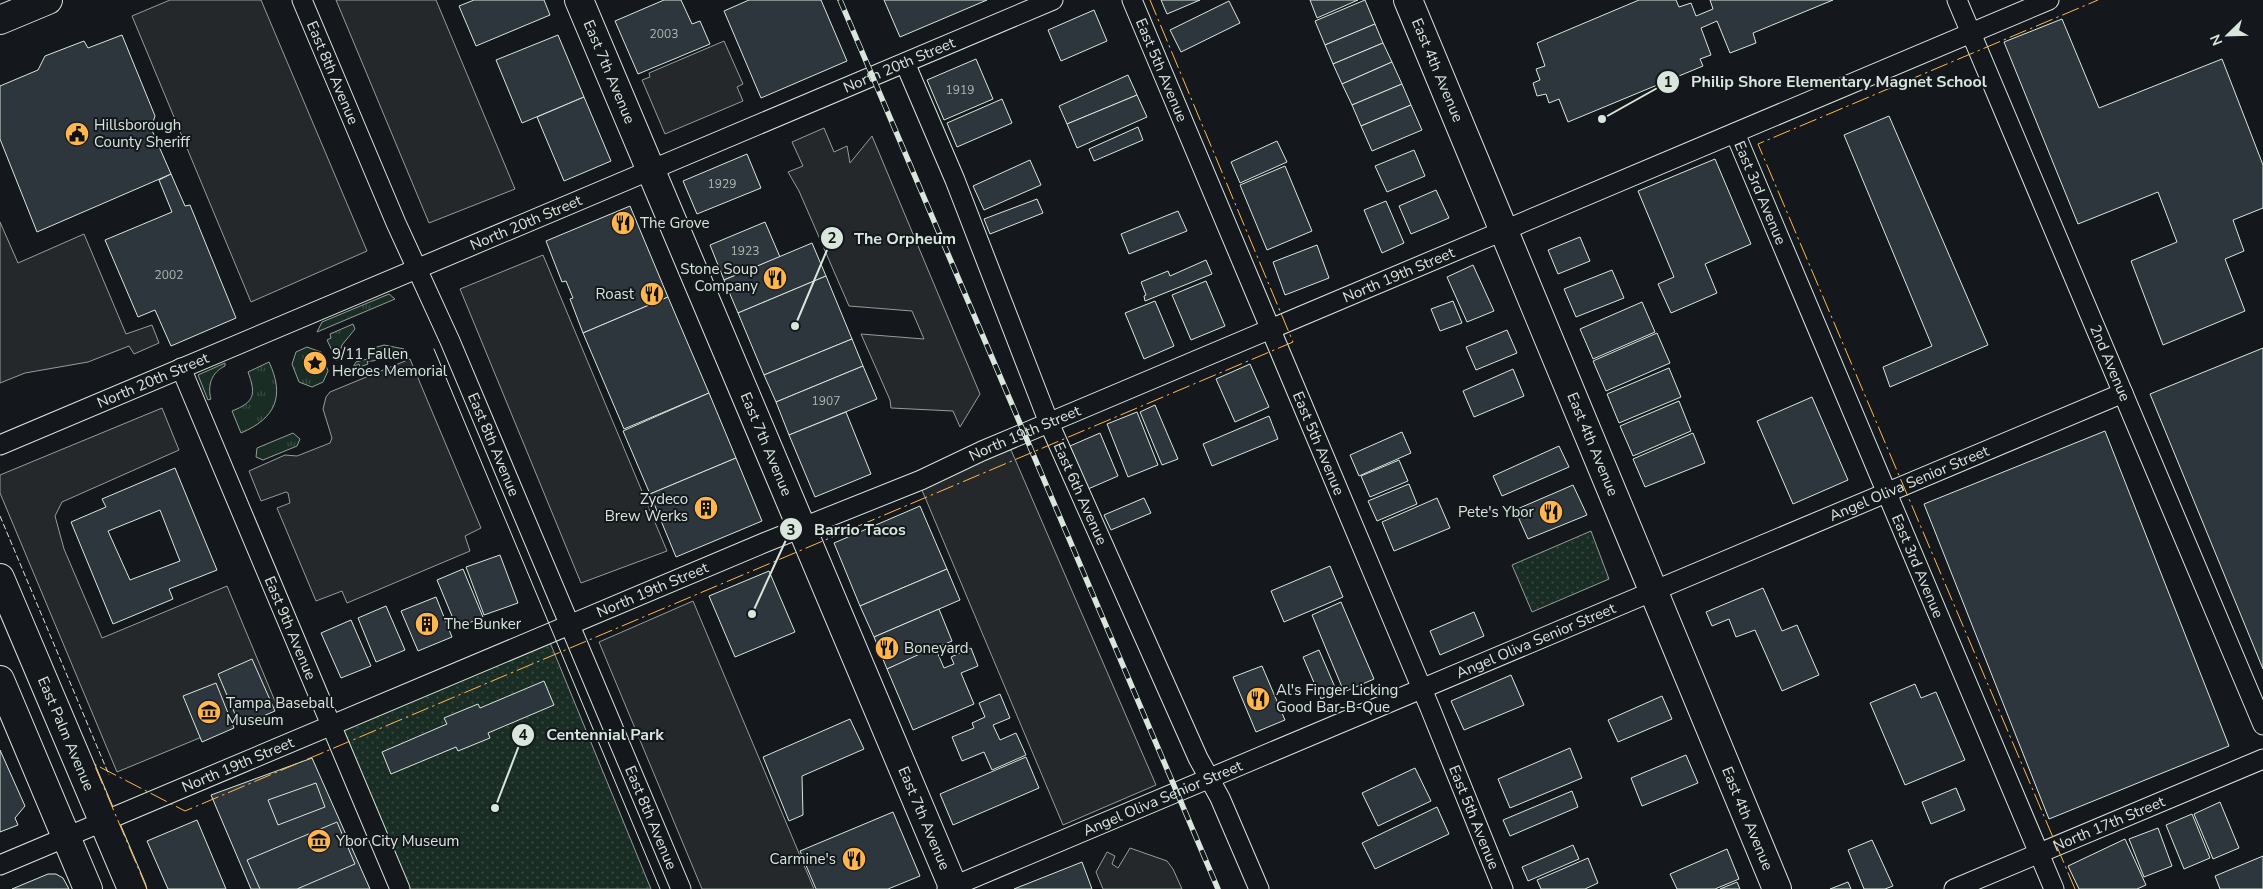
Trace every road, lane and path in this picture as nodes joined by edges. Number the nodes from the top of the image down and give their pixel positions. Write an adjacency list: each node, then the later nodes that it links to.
1 (302, 0): 15 (street, East 8th Avenue)
2 (578, 0): 13 (street, East 7th Avenue)
3 (1053, 0): 11 (street, North 20th Street)
4 (1132, 0): 16 (street, East 5th Avenue)
5 (1408, 0): 14 (street, East 4th Avenue)
6 (1957, 0): 10 (street, 2nd Avenue)
7 (2049, 0): 10 (street, North 19th Street)
8 (37, 2): 9 (street)
9 (0, 20)
10 (1971, 34): 12 (street, North 19th Street); 18 (street, 2nd Avenue)
11 (905, 63): 13 (street, North 20th Street); 19 (street, East 6th Avenue)
12 (1735, 133): 14 (street, North 19th Street); 21 (street, East 3rd Avenue)
13 (650, 170): 15 (street, North 20th Street); 22 (street, East 7th Avenue)
14 (1505, 230): 16 (street, North 19th Street); 24 (street, East 4th Avenue)
15 (416, 269): 17 (street, North 20th Street); 25 (street, East 8th Avenue)
16 (1271, 329): 19 (street, North 19th Street); 27 (street, East 5th Avenue)
17 (180, 368): 20 (street, North 20th Street); 29 (street, East 9th Avenue)
18 (2123, 393): 21 (street, Angel Oliva Senior Street); 28 (street, 2nd Avenue)
19 (1048, 423): 22 (street, North 19th Street); 31 (street, East 6th Avenue)
20 (0, 445)
21 (1887, 492): 24 (street, Angel Oliva Senior Street); 34 (street, East 3rd Avenue)
22 (801, 528): 25 (street, North 19th Street); 36 (street, East 7th Avenue)
23 (0, 578): 32 (street, East Palm Avenue)
24 (1652, 592): 27 (street, Angel Oliva Senior Street); 43 (street, East 4th Avenue)
25 (570, 625): 29 (street, North 19th Street); 40 (street, East 8th Avenue)
26 (0, 680): 33 (street)
27 (1422, 689): 31 (street, Angel Oliva Senior Street); 42 (street, East 5th Avenue)
28 (2263, 725)
29 (331, 726): 32 (street, North 19th Street); 39 (street, East 9th Avenue)
30 (2263, 759): 34 (street, North 17th Street)
31 (1210, 778): 36 (street, Angel Oliva Senior Street); 41 (street, East 6th Avenue)
32 (103, 822): 33 (street, North 19th Street); 38 (street, East Palm Avenue)
33 (66, 837): 35 (street, North 19th Street); 37 (street)
34 (2039, 853): 44 (street, North 17th Street); 45 (street, East 3rd Avenue)
35 (0, 865)
36 (951, 888)
37 (88, 889)
38 (132, 889)
39 (400, 889)
40 (681, 889)
41 (1259, 889)
42 (1503, 889)
43 (1777, 889)
44 (1954, 889)
45 (2054, 889)

